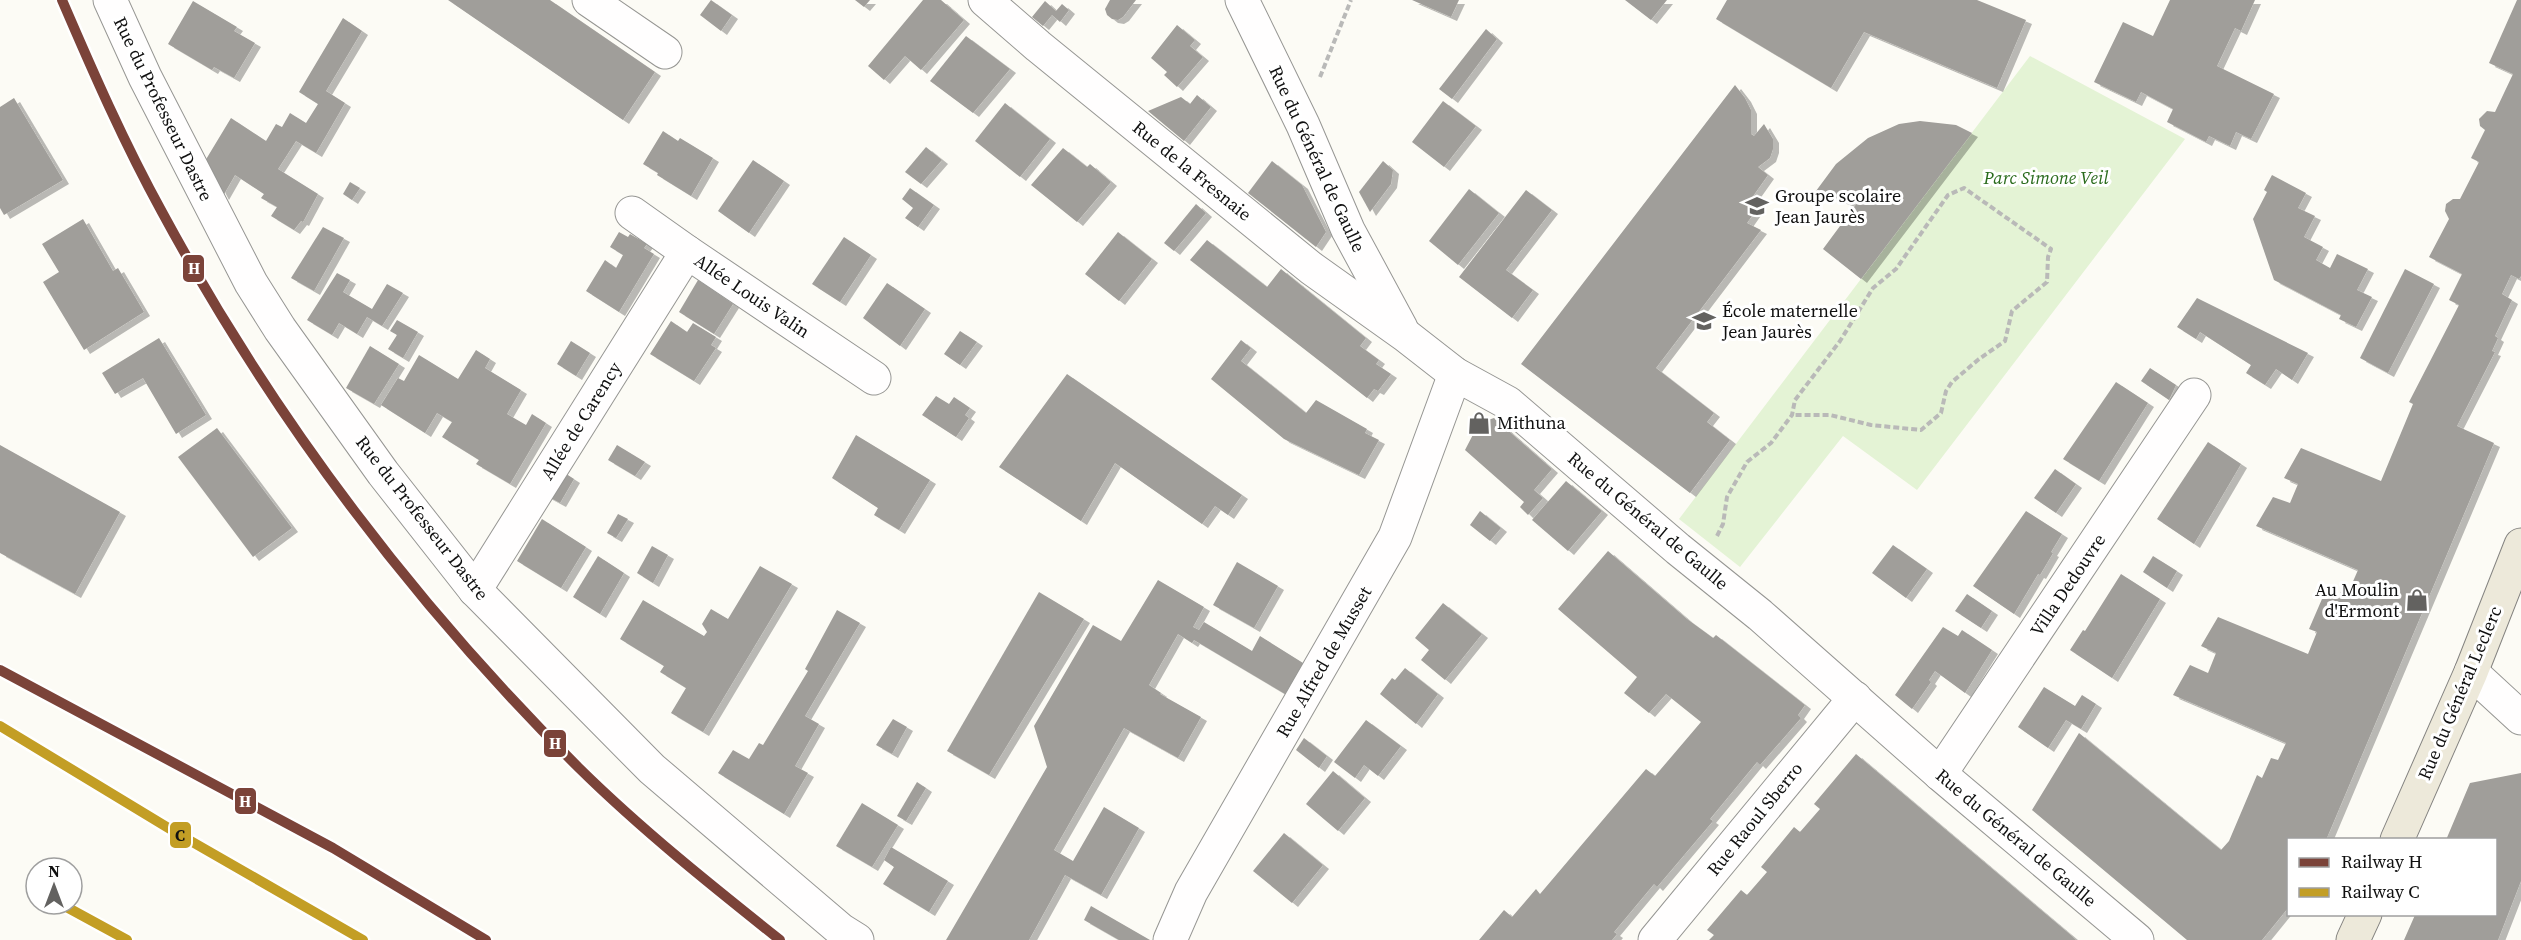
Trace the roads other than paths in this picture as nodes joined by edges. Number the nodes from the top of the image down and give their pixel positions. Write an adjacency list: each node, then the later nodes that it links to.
1 (110, 0): 13 (street, Rue du Professeur Dastre)
2 (589, 0): 5 (street)
3 (985, 0): 8 (street, Rue de la Fresnaie)
4 (1242, 0): 8 (street, Rue du Général de Gaulle)
5 (665, 52)
6 (632, 213): 7 (street, Allée Louis Valin)
7 (687, 252): 10 (street, Allée Louis Valin); 13 (street, Allée de Carency)
8 (1405, 335): 9 (street, Rue du Général de Gaulle)
9 (1455, 374): 15 (street, Rue du Général de Gaulle); 21 (street, Rue Alfred de Musset)
10 (874, 378)
11 (2194, 395): 17 (street, Villa Dedouvre)
12 (2521, 545): 14 (main road, Rue du Général Leclerc)
13 (475, 590): 20 (street, Rue du Professeur Dastre)
14 (2471, 672): 16 (street); 18 (main road, Rue du Général Leclerc)
15 (1855, 698): 17 (street, Rue du Général de Gaulle); 22 (street, Rue Raoul Sberro)
16 (2521, 718)
17 (1940, 774): 23 (street, Rue du Général de Gaulle)
18 (2398, 838)
19 (2365, 916): 24 (main road)
20 (857, 940)
21 (1170, 940)
22 (1655, 940)
23 (2137, 940)
24 (2354, 940)

